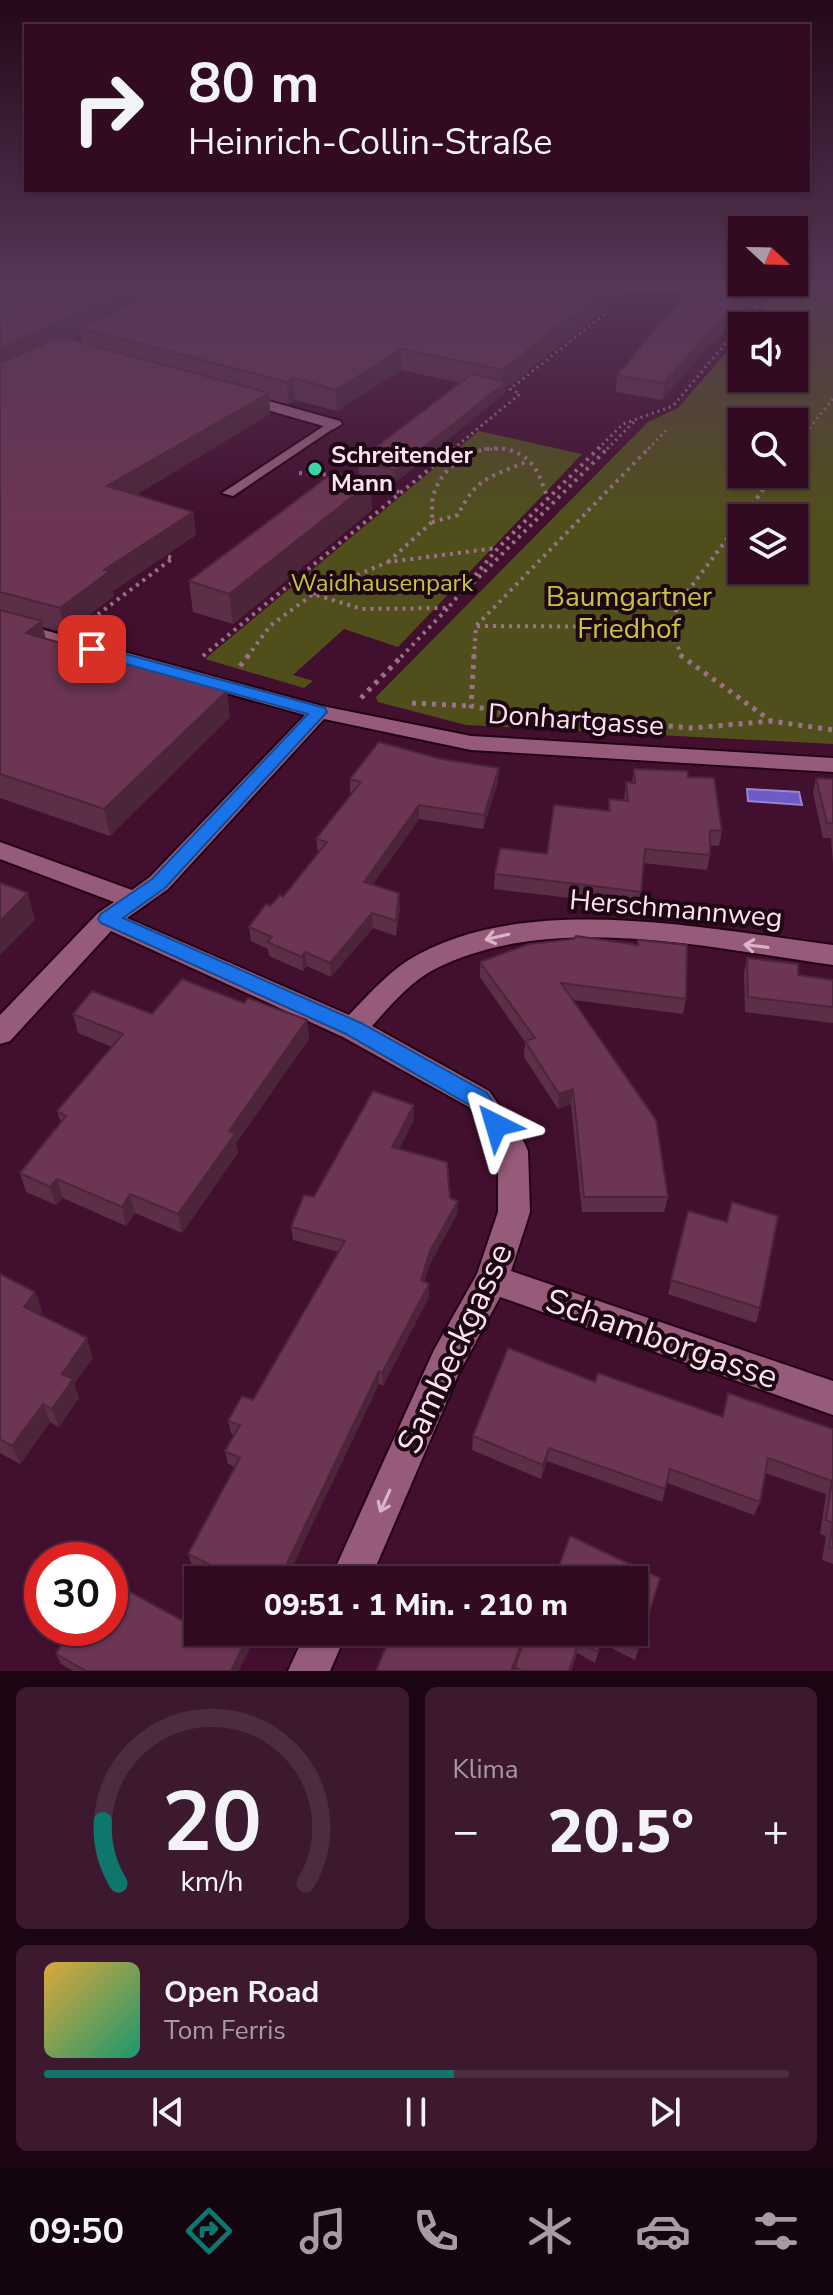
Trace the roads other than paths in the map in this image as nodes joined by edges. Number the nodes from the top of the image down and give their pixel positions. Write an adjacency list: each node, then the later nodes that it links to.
1 (218, 392): 2 (street)
2 (334, 424): 3 (lane)
3 (228, 493)
4 (0, 624): 5 (street, Donhartgasse)
5 (319, 712): 6 (street, Donhartgasse); 8 (street)
6 (833, 765)
7 (0, 850): 8 (street)
8 (134, 900): 9 (street)
9 (107, 919): 11 (street, Sambeckgasse); 12 (street)
10 (833, 955): 11 (street, Herschmannweg, one-way to 11)
11 (353, 1029): 13 (street, Sambeckgasse)
12 (0, 1033)
13 (492, 1279): 14 (street, Schamborgasse); 15 (street, Sambeckgasse, one-way to 15)
14 (833, 1398)
15 (356, 1566)
16 (321, 1646): 17 (street)
17 (309, 1671)

